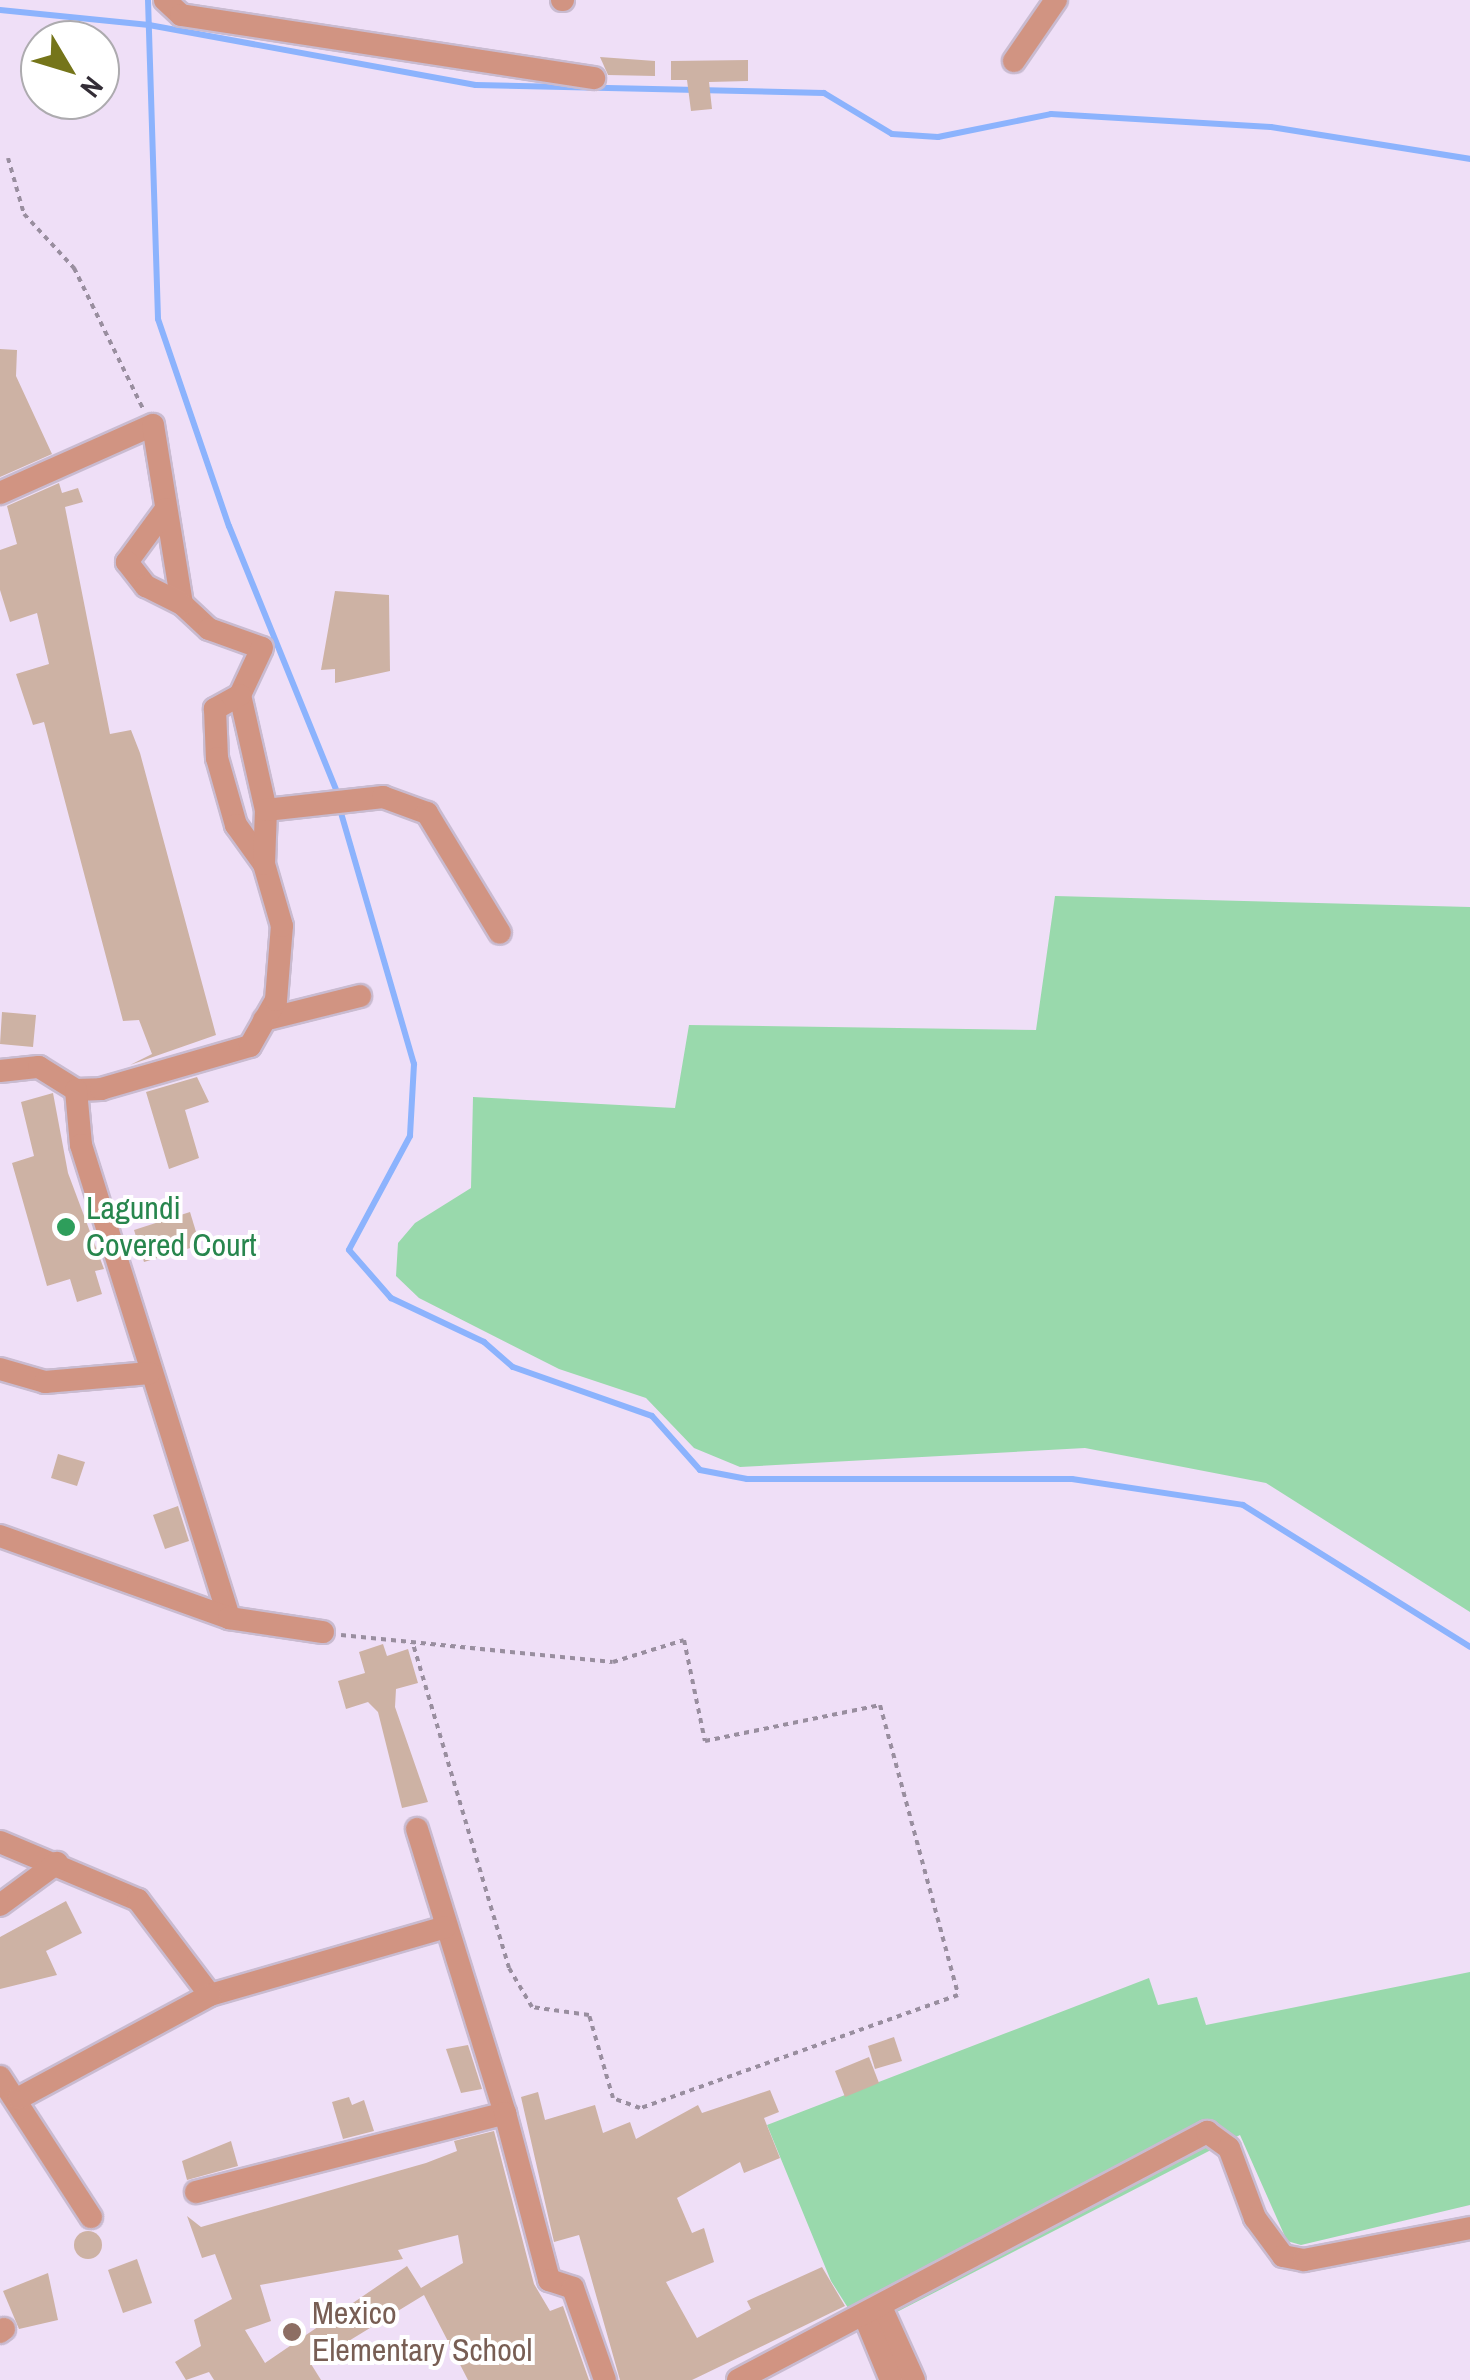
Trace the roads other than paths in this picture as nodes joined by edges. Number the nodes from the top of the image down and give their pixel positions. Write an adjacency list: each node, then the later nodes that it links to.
1 (164, 0): 4 (street)
2 (1056, 0): 3 (street)
3 (1014, 62)
4 (594, 78)
5 (0, 492): 6 (street)
6 (166, 508): 7 (street); 7 (street)
7 (182, 604): 8 (street)
8 (240, 695): 9 (street); 10 (street)
9 (266, 810): 10 (street); 11 (street)
10 (264, 864): 13 (street)
11 (500, 933)
12 (360, 996): 13 (street)
13 (264, 1020): 15 (street)
14 (2, 1068): 15 (street)
15 (76, 1090): 17 (street)
16 (0, 1369): 17 (street)
17 (150, 1373): 19 (street)
18 (0, 1536): 19 (street)
19 (229, 1618): 20 (street)
20 (323, 1632)
21 (417, 1829): 25 (street)
22 (0, 1842): 23 (street)
23 (56, 1863): 24 (street); 26 (street)
24 (0, 1905)
25 (445, 1927): 26 (street); 29 (street)
26 (210, 1995): 28 (street)
27 (0, 2078): 28 (street)
28 (19, 2098): 31 (street)
29 (504, 2114): 30 (street); 34 (street)
30 (196, 2192)
31 (91, 2216)
32 (1470, 2228): 33 (street)
33 (873, 2312): 35 (street); 36 (street); 37 (street)
34 (605, 2380)
35 (738, 2380)
36 (891, 2380)
37 (914, 2380)

